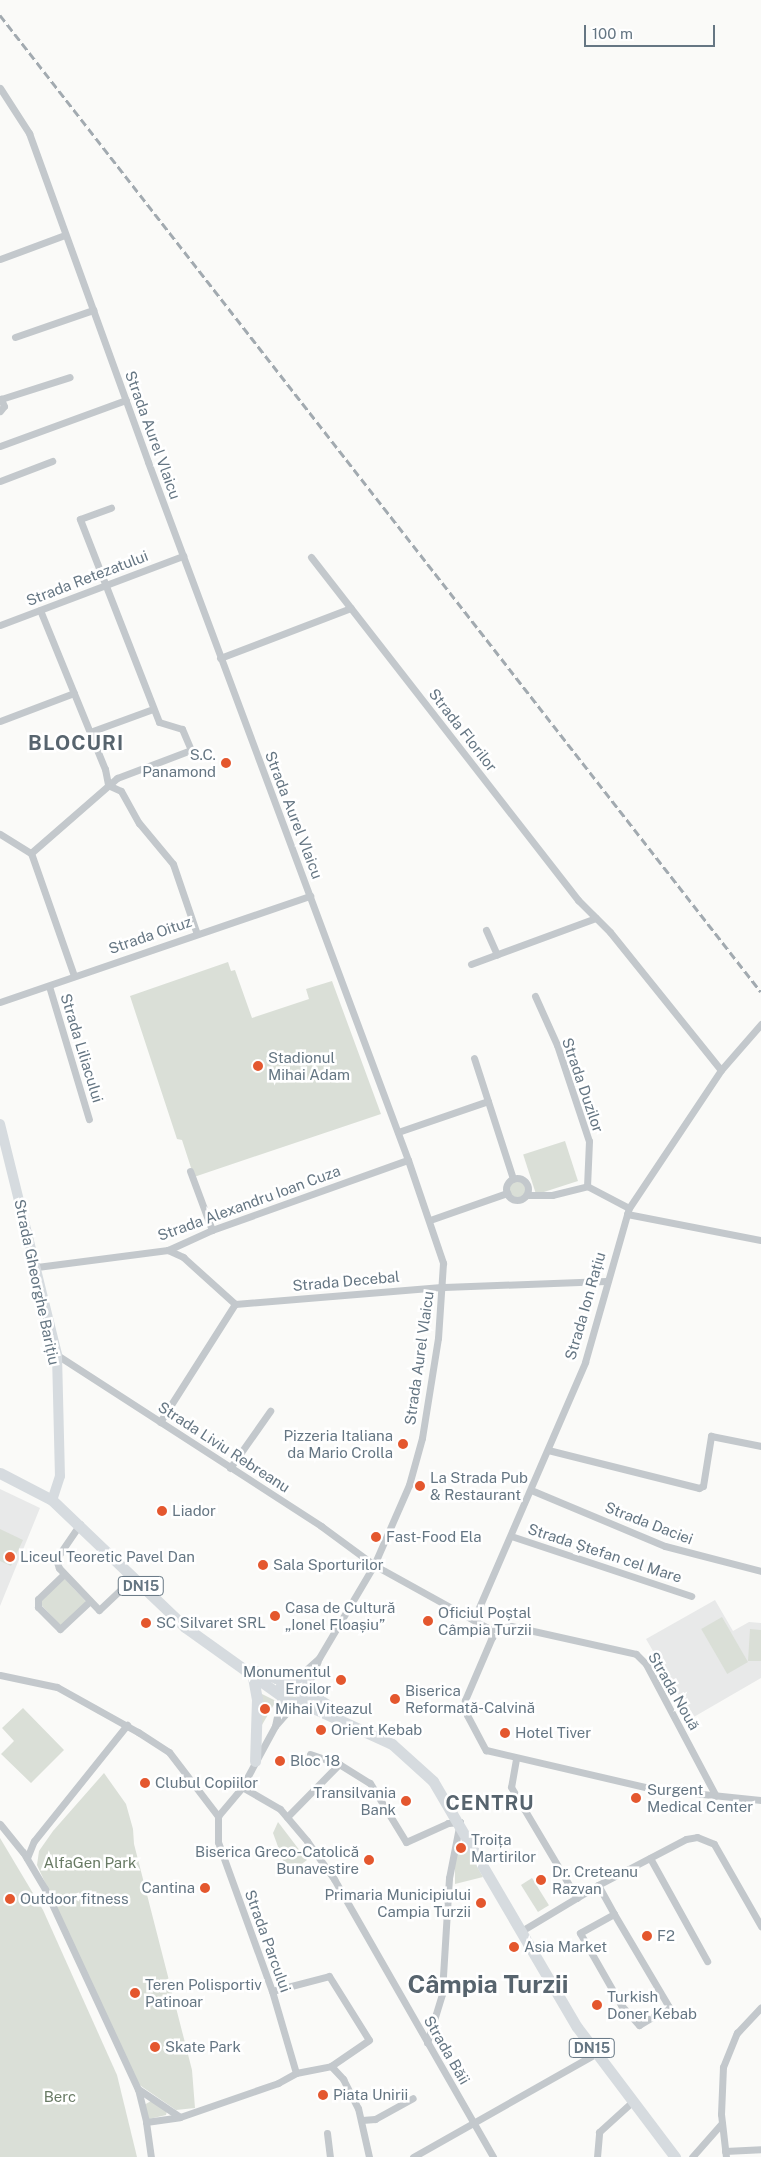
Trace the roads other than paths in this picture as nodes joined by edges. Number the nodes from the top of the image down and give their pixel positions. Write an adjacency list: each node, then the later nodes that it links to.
1 (0, 88): 2 (street, Strada Aurel Vlaicu)
2 (9, 100): 3 (street); 4 (street, Strada Aurel Vlaicu)
3 (0, 102)
4 (65, 235): 5 (street); 6 (street, Strada Aurel Vlaicu)
5 (0, 259)
6 (93, 310): 7 (street); 10 (street, Strada Aurel Vlaicu)
7 (15, 337)
8 (70, 377): 9 (street)
9 (1, 398): 11 (street)
10 (126, 400): 12 (street); 16 (street, Strada Aurel Vlaicu)
11 (0, 411)
12 (0, 446)
13 (52, 461): 14 (street)
14 (0, 481)
15 (111, 508): 18 (street)
16 (183, 556): 18 (street, Strada Retezatului); 22 (street, Strada Aurel Vlaicu)
17 (311, 557): 19 (street, Strada Florilor)
18 (104, 586): 20 (street, Strada Retezatului); 24 (street)
19 (350, 608): 22 (street); 31 (street, Strada Florilor)
20 (40, 610): 21 (street, Strada Retezatului); 23 (street)
21 (0, 625)
22 (220, 658): 30 (street, Strada Aurel Vlaicu)
23 (74, 693): 25 (street); 26 (street)
24 (153, 709): 26 (street); 27 (street)
25 (0, 721)
26 (90, 732): 27 (street)
27 (108, 785): 29 (street); 33 (street)
28 (0, 834): 29 (street)
29 (31, 853): 36 (street)
30 (310, 896): 33 (street, Strada Oituz); 46 (street, Strada Aurel Vlaicu)
31 (596, 918): 34 (street); 42 (street, Strada Florilor)
32 (486, 930): 34 (street)
33 (197, 934): 36 (street, Strada Oituz)
34 (497, 955): 35 (street)
35 (472, 964)
36 (74, 976): 37 (street, Strada Oituz)
37 (49, 986): 39 (street, Strada Oituz); 44 (street, Strada Liliacului)
38 (535, 996): 50 (street, Strada Duzilor)
39 (0, 1002)
40 (761, 1024): 42 (street, Strada Ion Rațiu)
41 (474, 1058): 43 (street)
42 (721, 1070): 53 (street, Strada Ion Rațiu)
43 (488, 1101): 46 (street); 49 (street)
44 (89, 1119)
45 (0, 1124): 58 (street, Strada Gheorghe Barițiu)
46 (398, 1132): 47 (street, Strada Aurel Vlaicu)
47 (408, 1160): 54 (street, Strada Aurel Vlaicu); 55 (street, Strada Alexandru Ioan Cuza)
48 (190, 1171): 55 (street)
49 (513, 1179): 51 (street); 52 (street)
50 (587, 1186): 52 (street); 53 (street)
51 (507, 1193): 52 (street); 54 (street)
52 (527, 1195)
53 (628, 1211): 56 (street); 59 (street, Strada Ion Rațiu)
54 (430, 1220): 60 (street, Strada Aurel Vlaicu)
55 (212, 1230): 57 (street, Strada Alexandru Ioan Cuza)
56 (761, 1240)
57 (168, 1250): 58 (street, Strada Alexandru Ioan Cuza); 61 (street)
58 (37, 1267): 62 (street, Strada Gheorghe Barițiu)
59 (606, 1281): 60 (street, Strada Decebal); 66 (street, Strada Ion Rațiu)
60 (444, 1287): 61 (street, Strada Decebal); 73 (street, Strada Aurel Vlaicu)
61 (235, 1304): 64 (street)
62 (56, 1355): 64 (street, Strada Liviu Rebreanu); 70 (street, Strada Gheorghe Barițiu)
63 (270, 1411): 67 (street)
64 (160, 1422): 67 (street, Strada Liviu Rebreanu)
65 (761, 1446): 66 (street)
66 (548, 1450): 69 (street, Strada Ion Rațiu)
67 (230, 1468): 73 (street, Strada Liviu Rebreanu)
68 (0, 1473): 70 (main road, DN15)
69 (531, 1490): 72 (street, Strada Ion Rațiu); 74 (street, Strada Daciei)
70 (52, 1500): 71 (main road, DN15)
71 (80, 1524): 75 (street); 76 (main road, DN15)
72 (511, 1536): 77 (street, Strada Ștefan cel Mare); 79 (street, Strada Ion Rațiu)
73 (374, 1565): 79 (street, Strada Liviu Rebreanu); 81 (street, Strada Aurel Vlaicu)
74 (761, 1571)
75 (64, 1574): 78 (street); 78 (street)
76 (133, 1578): 78 (street); 82 (main road, DN15)
77 (691, 1596)
78 (90, 1601)
79 (474, 1619): 80 (street, Strada Liviu Rebreanu)
80 (489, 1630): 93 (street); 97 (street, Strada Nouă)
81 (318, 1658): 85 (street); 86 (street)
82 (237, 1665): 84 (main road, DN15); 85 (main road, DN15)
83 (0, 1675): 89 (street)
84 (253, 1677): 87 (main road, DN15); 94 (main road)
85 (290, 1677): 86 (main road, DN15); 87 (main road)
86 (306, 1690): 88 (main road); 91 (main road, DN15)
87 (280, 1696): 88 (main road, DN15); 90 (street)
88 (298, 1702): 90 (street); 91 (main road, DN15)
89 (127, 1725): 99 (street); 103 (street)
90 (275, 1726): 94 (street)
91 (360, 1727): 101 (main road, DN15)
92 (310, 1754): 95 (street)
93 (516, 1759): 97 (street); 106 (street)
94 (255, 1761): 96 (street)
95 (339, 1764): 100 (street); 101 (street)
96 (242, 1787): 99 (street); 100 (street, Strada Băii)
97 (716, 1796): 98 (street)
98 (761, 1800)
99 (218, 1816): 111 (street, Strada Parcului)
100 (287, 1817): 113 (street, Strada Băii)
101 (460, 1822): 109 (main road, DN15); 113 (street)
102 (0, 1824): 103 (street)
103 (26, 1858): 117 (street)
104 (650, 1858): 105 (street); 108 (street); 110 (street)
105 (598, 1885): 106 (street); 107 (street)
106 (577, 1898): 109 (street)
107 (614, 1914): 107 (street)
108 (761, 1926)
109 (523, 1930): 114 (main road, DN15)
110 (706, 1961)
111 (272, 1991): 115 (street); 116 (street, Strada Parcului)
112 (761, 2007): 124 (street)
113 (427, 2043): 123 (street, Strada Băii)
114 (595, 2054): 119 (main road, DN15); 123 (street)
115 (332, 2066): 116 (street); 121 (street)
116 (296, 2073): 120 (street)
117 (138, 2089): 120 (street); 122 (street)
118 (413, 2098): 121 (street)
119 (632, 2102): 135 (street); 136 (main road, DN15)
120 (180, 2117): 122 (street)
121 (362, 2120): 132 (street)
122 (146, 2122): 130 (street)
123 (472, 2122): 133 (street); 134 (street, Strada Băii)
124 (722, 2123): 126 (street); 127 (street)
125 (327, 2133): 131 (street)
126 (709, 2138): 127 (street); 137 (street)
127 (724, 2142): 129 (street)
128 (761, 2149): 129 (street)
129 (725, 2154)
130 (151, 2157)
131 (330, 2157)
132 (369, 2157)
133 (413, 2157)
134 (493, 2157)
135 (597, 2157)
136 (675, 2157)
137 (692, 2157)

